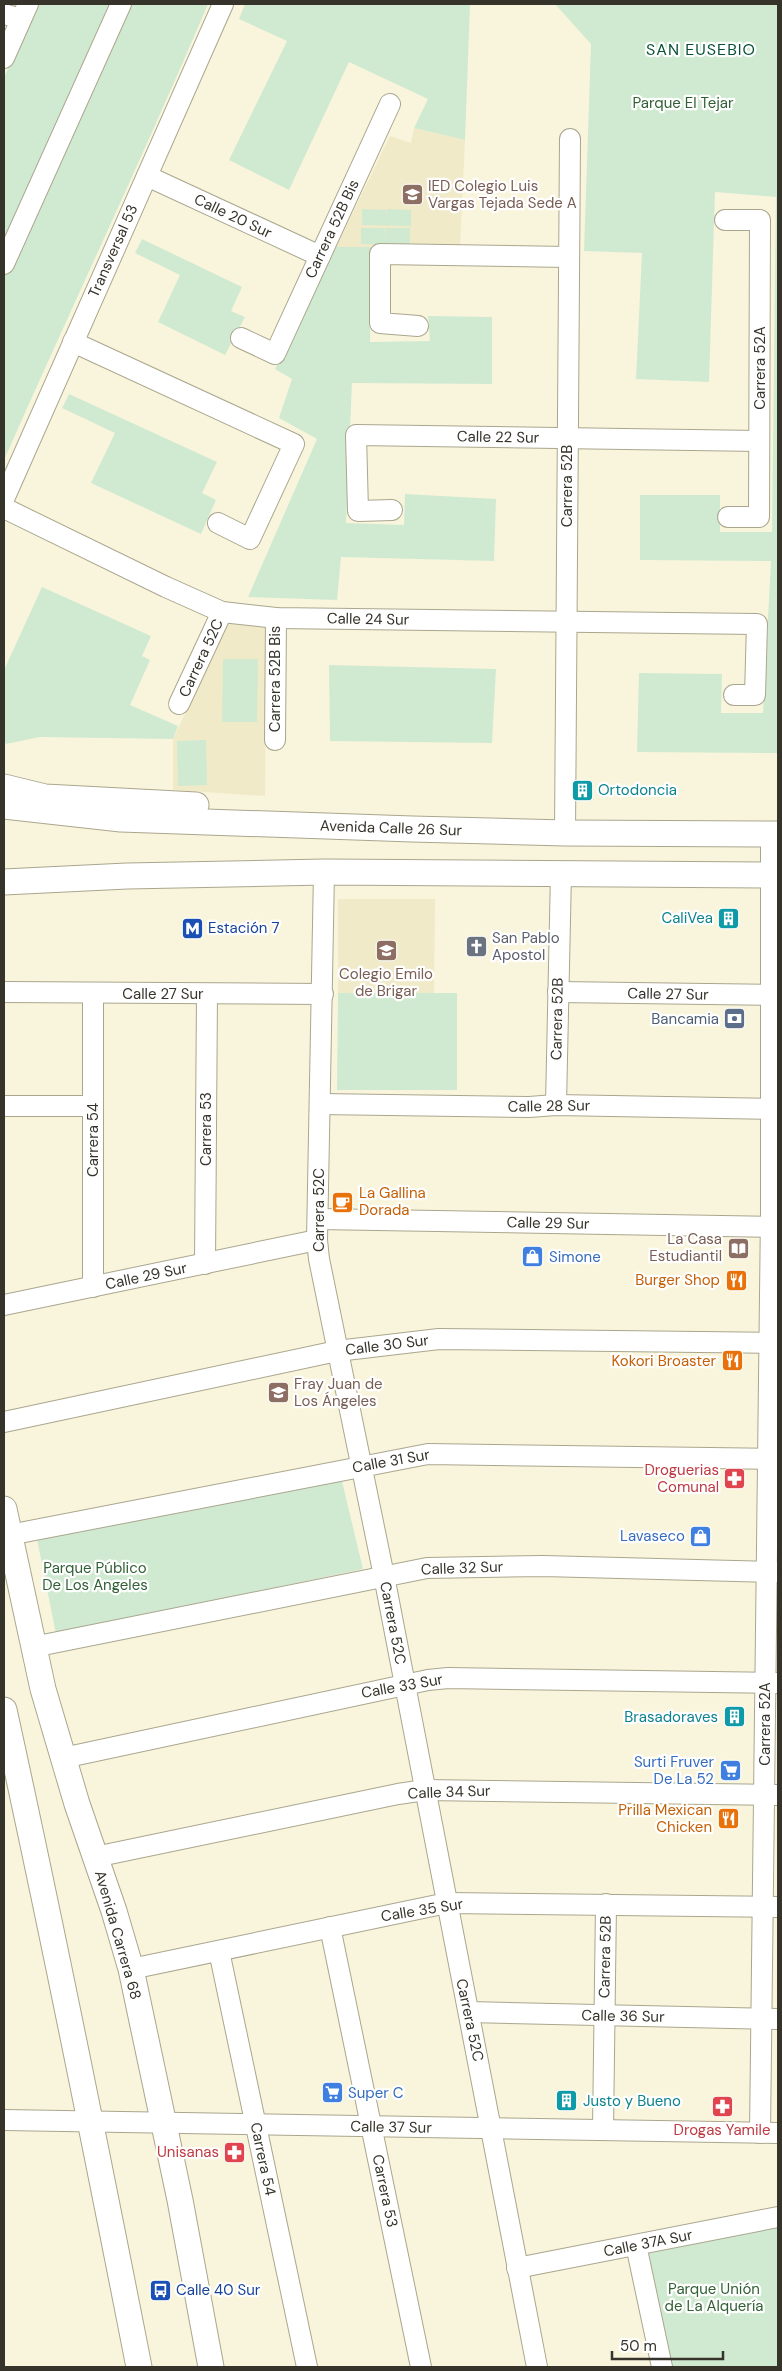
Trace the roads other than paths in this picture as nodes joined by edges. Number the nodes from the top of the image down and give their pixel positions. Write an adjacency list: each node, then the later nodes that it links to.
1 (121, 4): 11 (street)
2 (223, 4): 7 (street, Transversal 53)
3 (17, 12): 4 (street)
4 (4, 58)
5 (390, 104): 9 (street, Carrera 52B Bis)
6 (570, 139): 10 (street, Carrera 52B)
7 (147, 176): 9 (street, Calle 20 Sur); 14 (street, Transversal 53)
8 (725, 220): 16 (street, Carrera 52A)
9 (320, 256): 13 (street, Carrera 52B Bis)
10 (568, 257): 12 (street); 15 (street, Carrera 52B)
11 (4, 264)
12 (418, 326)
13 (242, 338)
14 (73, 342): 17 (street, Transversal 53); 21 (street)
15 (567, 438): 16 (street, Calle 22 Sur); 19 (street, Calle 22 Sur); 24 (street, Carrera 52B)
16 (759, 440): 20 (street, Carrera 52A)
17 (4, 499)
18 (4, 508): 22 (street, Calle 24 Sur)
19 (392, 510)
20 (728, 517)
21 (218, 523)
22 (222, 612): 23 (street, Calle 24 Sur); 26 (street, Carrera 52C)
23 (276, 618): 24 (street, Calle 24 Sur); 27 (street, Carrera 52B Bis)
24 (566, 622): 25 (street, Calle 24 Sur); 31 (street, Carrera 52B)
25 (734, 696)
26 (179, 704)
27 (275, 740)
28 (4, 787): 30 (main road)
29 (4, 806): 30 (main road, Avenida Calle 26 Sur)
30 (412, 829): 31 (main road, Avenida Calle 26 Sur)
31 (565, 833): 32 (main road, Avenida Calle 26 Sur)
32 (774, 834): 35 (street, Carrera 52A)
33 (324, 872): 34 (main road); 36 (main road); 41 (street, Carrera 52C)
34 (561, 873): 35 (main road); 38 (street, Carrera 52B)
35 (774, 875): 42 (street, Carrera 52A)
36 (4, 882)
37 (4, 992): 39 (street, Calle 27 Sur)
38 (558, 992): 42 (street, Calle 27 Sur); 44 (street, Carrera 52B)
39 (93, 993): 40 (street, Calle 27 Sur); 46 (street, Carrera 54)
40 (207, 994): 41 (street, Calle 27 Sur); 51 (street, Carrera 53)
41 (323, 994): 43 (street, Carrera 52C)
42 (775, 995): 47 (street, Carrera 52A)
43 (320, 1104): 44 (street, Calle 28 Sur); 48 (street, Carrera 52C)
44 (556, 1105): 47 (street, Calle 28 Sur)
45 (4, 1106): 46 (street)
46 (93, 1106): 52 (street, Carrera 54)
47 (775, 1109): 49 (street, Carrera 52A)
48 (318, 1219): 49 (street, Calle 29 Sur); 50 (street, Carrera 52C)
49 (775, 1227): 54 (street, Carrera 52A)
50 (317, 1240): 51 (street, Calle 29 Sur); 55 (street, Carrera 52C)
51 (204, 1264): 52 (street, Calle 29 Sur)
52 (92, 1288): 53 (street, Calle 29 Sur)
53 (4, 1305)
54 (774, 1343): 55 (street, Calle 30 Sur); 57 (street, Carrera 52A)
55 (337, 1351): 56 (street, Calle 30 Sur); 58 (street, Carrera 52C)
56 (4, 1422)
57 (773, 1459): 58 (street, Calle 31 Sur); 61 (street, Carrera 52A)
58 (361, 1466): 60 (street, Calle 31 Sur); 62 (street, Carrera 52C)
59 (4, 1508): 60 (main road, Avenida Carrera 68)
60 (10, 1535): 63 (main road, Avenida Carrera 68)
61 (773, 1572): 62 (street, Calle 32 Sur); 64 (street, Carrera 52A)
62 (384, 1576): 63 (street, Calle 32 Sur); 65 (street, Carrera 52C)
63 (33, 1647): 67 (main road, Avenida Carrera 68)
64 (772, 1683): 65 (street, Calle 33 Sur); 69 (street, Carrera 52A)
65 (404, 1684): 67 (street, Calle 33 Sur); 68 (street, Carrera 52C)
66 (4, 1710): 81 (main road)
67 (63, 1758): 70 (main road, Avenida Carrera 68)
68 (425, 1790): 69 (street, Calle 34 Sur); 70 (street, Calle 34 Sur); 71 (street, Carrera 52C)
69 (771, 1795): 73 (street, Carrera 52A)
70 (95, 1857): 76 (main road, Avenida Carrera 68)
71 (447, 1903): 72 (street, Calle 35 Sur); 74 (street, Calle 35 Sur); 77 (street, Carrera 52C)
72 (606, 1904): 73 (street, Calle 35 Sur); 78 (street, Carrera 52B)
73 (770, 1907): 79 (street, Carrera 52A)
74 (330, 1927): 75 (street, Calle 35 Sur); 84 (street, Carrera 53)
75 (219, 1951): 76 (street, Calle 35 Sur); 83 (street, Carrera 54)
76 (131, 1969): 82 (main road, Avenida Carrera 68)
77 (469, 2012): 78 (street, Calle 36 Sur); 85 (street, Carrera 52C)
78 (604, 2015): 79 (street, Calle 36 Sur); 86 (street, Carrera 52B)
79 (770, 2018): 87 (street, Carrera 52A)
80 (4, 2120): 81 (street, Calle 37 Sur)
81 (91, 2122): 82 (street, Calle 37 Sur); 91 (main road)
82 (164, 2123): 83 (street, Calle 37 Sur); 92 (main road, Avenida Carrera 68)
83 (256, 2124): 84 (street, Calle 37 Sur); 93 (street, Carrera 54)
84 (372, 2126): 85 (street, Calle 37 Sur); 94 (street, Carrera 53)
85 (491, 2128): 86 (street, Calle 37 Sur); 90 (street, Carrera 52C)
86 (602, 2130): 87 (street, Calle 37 Sur)
87 (769, 2133)
88 (778, 2217): 89 (street, Calle 37A Sur)
89 (636, 2245): 90 (street, Calle 37A Sur); 96 (street)
90 (517, 2268): 95 (street, Carrera 52C)
91 (139, 2367)
92 (211, 2367)
93 (307, 2367)
94 (421, 2367)
95 (537, 2367)
96 (662, 2367)

